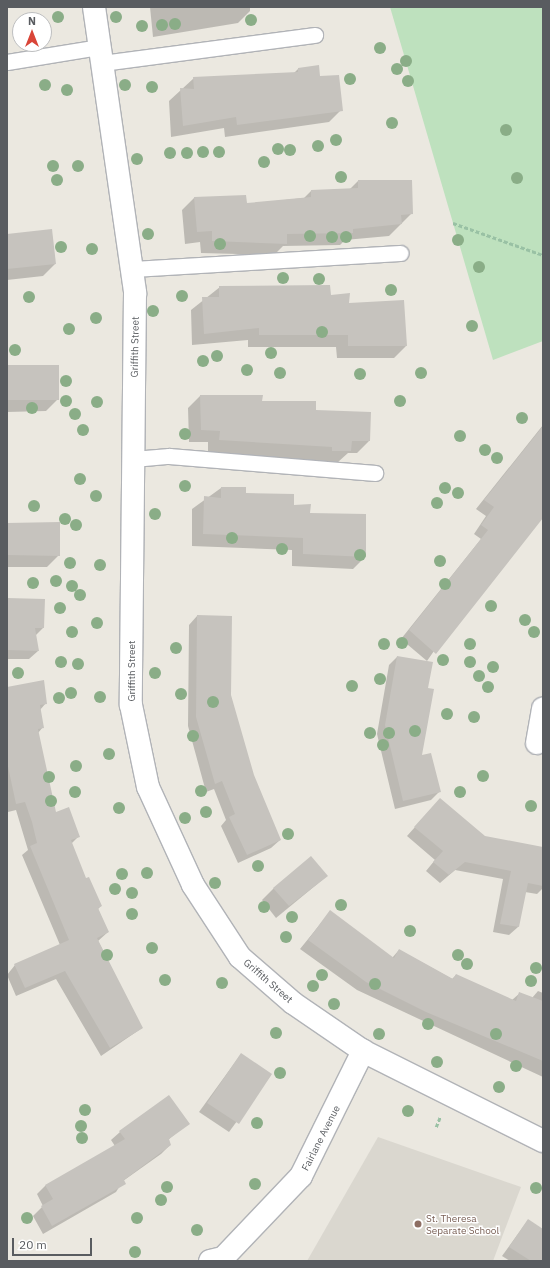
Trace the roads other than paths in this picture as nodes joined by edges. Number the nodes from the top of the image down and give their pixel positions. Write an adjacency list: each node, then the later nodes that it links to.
1 (94, 7): 3 (street, Griffith Street)
2 (315, 35): 3 (lane)
3 (101, 55): 4 (lane); 6 (street, Griffith Street)
4 (7, 62)
5 (401, 253): 6 (lane)
6 (132, 269): 7 (street, Griffith Street)
7 (133, 459): 8 (lane); 11 (street, Griffith Street)
8 (375, 473)
9 (543, 709): 10 (street)
10 (537, 743)
11 (363, 1051): 12 (street, Griffith Street); 13 (street, Fairlane Avenue)
12 (543, 1141)
13 (210, 1261)

